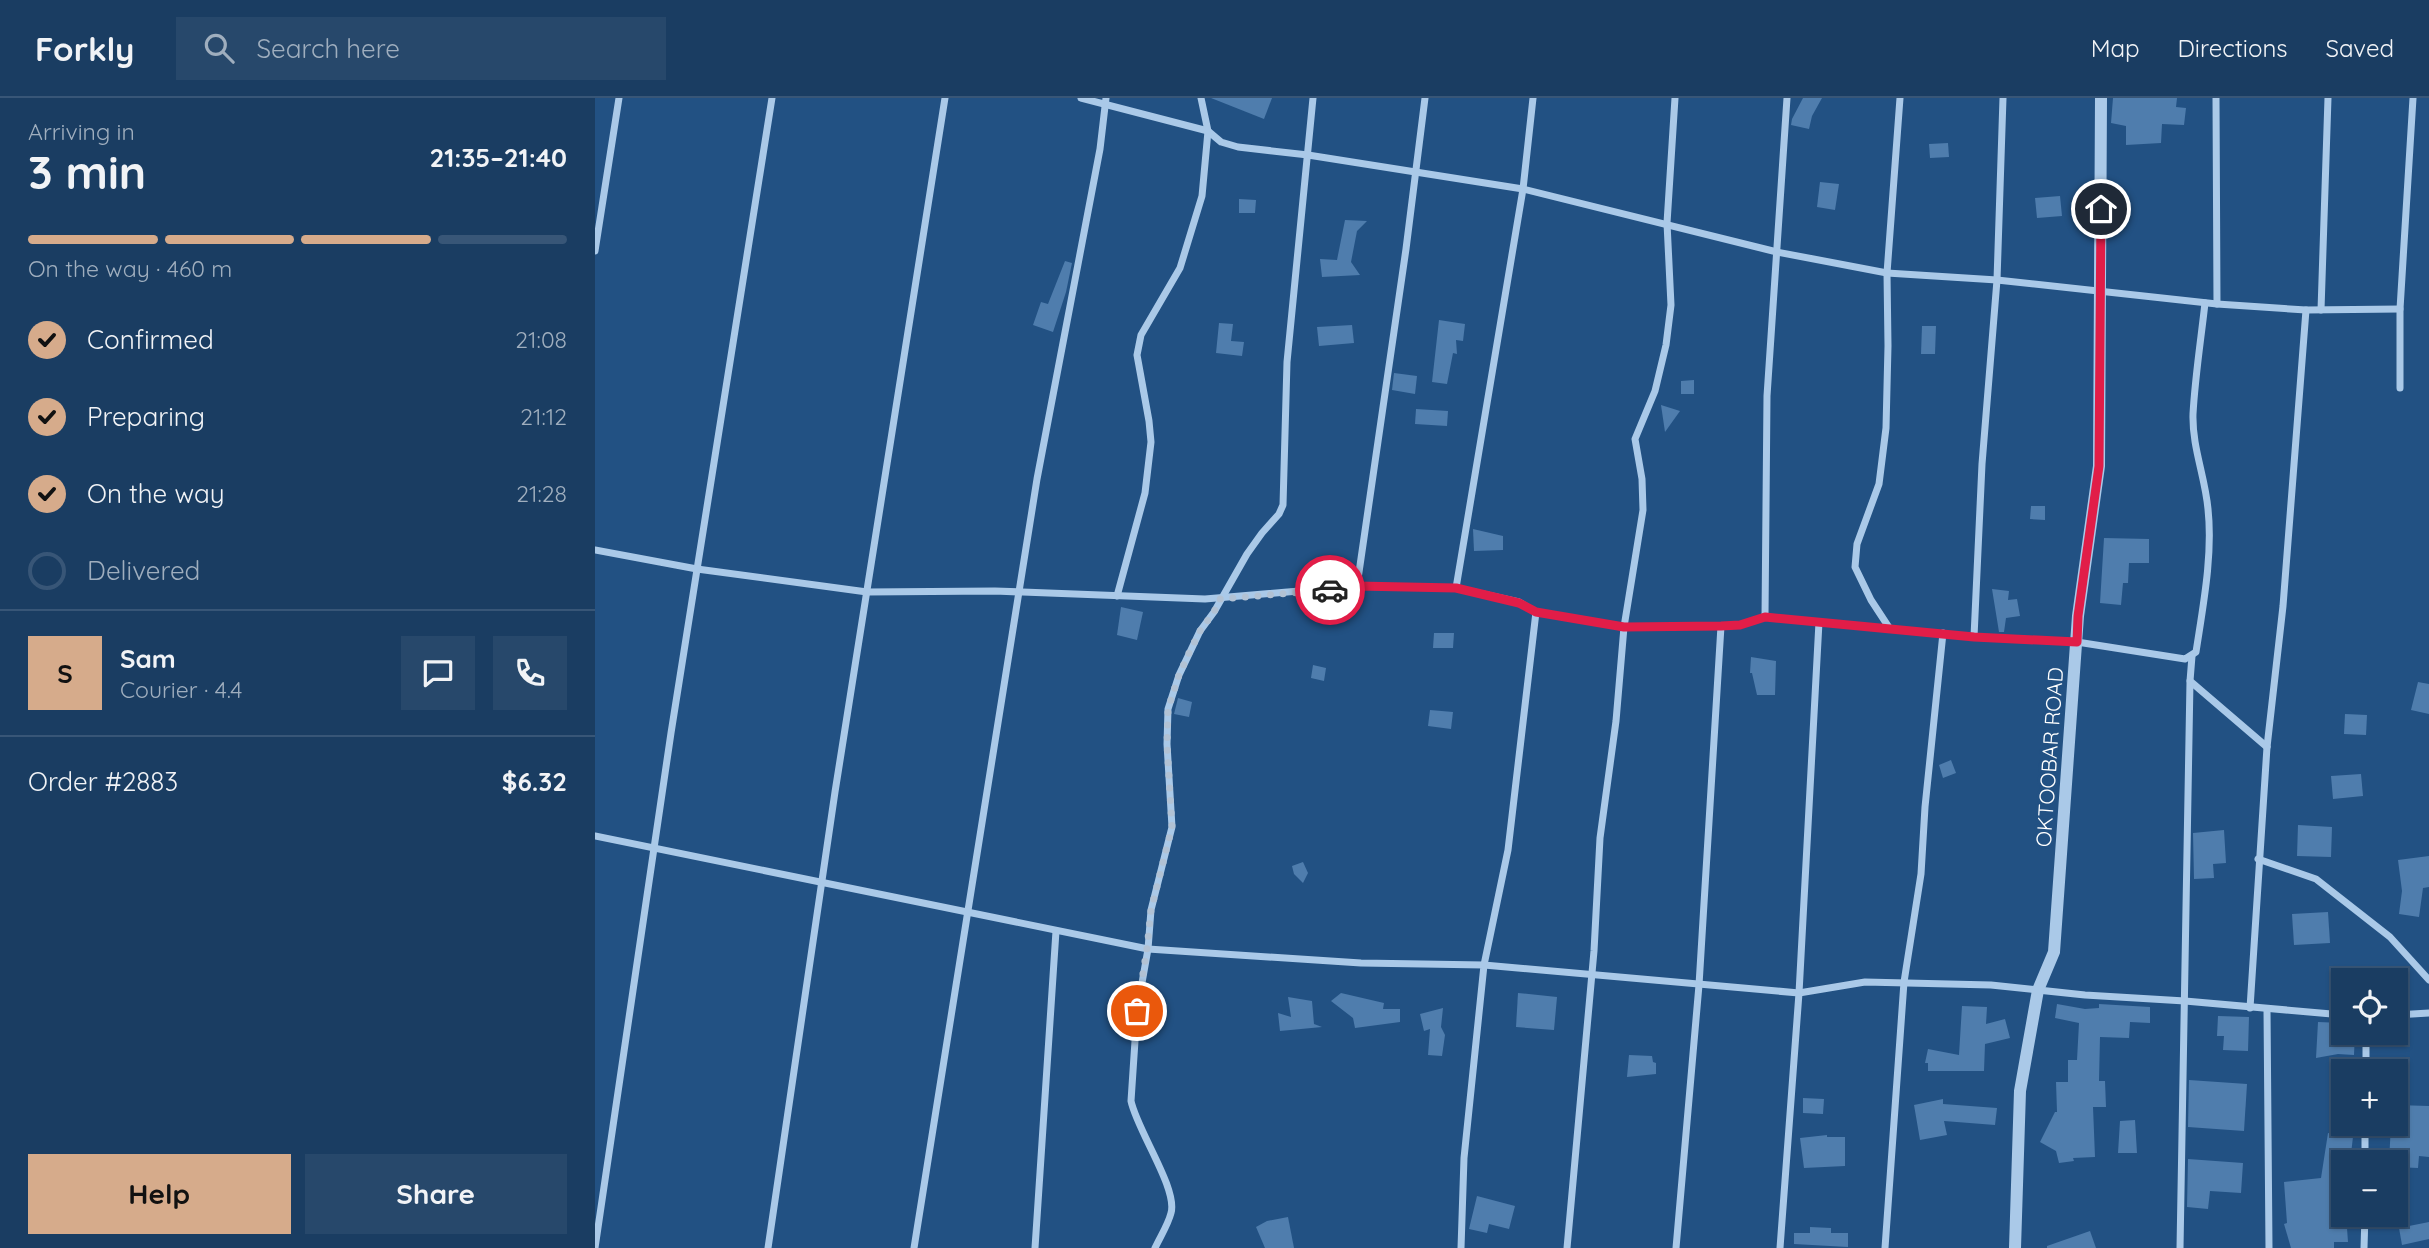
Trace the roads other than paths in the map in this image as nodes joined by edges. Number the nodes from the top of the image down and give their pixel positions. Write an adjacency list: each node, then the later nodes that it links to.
1 (619, 98): 23 (street)
2 (772, 98): 35 (street)
3 (945, 98): 38 (street)
4 (1081, 98): 17 (street)
5 (1202, 98): 18 (street)
6 (1313, 98): 19 (street)
7 (1425, 98): 20 (street)
8 (1533, 98): 21 (street)
9 (1675, 98): 22 (street)
10 (1787, 98): 24 (street)
11 (1900, 98): 25 (street)
12 (2003, 98): 26 (street)
13 (2101, 98): 27 (street, OKTOOBAR ROAD)
14 (2216, 98): 29 (street)
15 (2328, 98): 32 (street)
16 (2413, 98): 30 (street)
17 (1106, 101): 18 (street); 39 (street)
18 (1208, 131): 19 (street); 40 (street)
19 (1308, 155): 20 (street); 41 (street)
20 (1415, 172): 21 (street); 36 (street)
21 (1523, 189): 22 (street); 37 (street)
22 (1667, 223): 24 (street); 46 (street)
23 (595, 251)
24 (1777, 252): 25 (street); 43 (street)
25 (1887, 273): 26 (street); 47 (street)
26 (1997, 280): 27 (street); 49 (street)
27 (2102, 292): 28 (street); 50 (street, OKTOOBAR ROAD)
28 (2205, 303): 29 (street); 51 (street)
29 (2217, 304): 31 (street)
30 (2400, 309): 32 (street); 33 (street)
31 (2306, 310): 32 (street); 53 (street)
32 (2321, 310)
33 (2400, 388)
34 (595, 550): 35 (street)
35 (697, 569): 38 (street); 55 (street)
36 (1357, 586): 37 (street); 41 (street)
37 (1456, 588): 42 (street)
38 (867, 592): 39 (street); 57 (street)
39 (1019, 592): 40 (street); 58 (street)
40 (1117, 596): 41 (street)
41 (1220, 599): 60 (street)
42 (1536, 612): 46 (street); 61 (street)
43 (1765, 617): 44 (street); 45 (street)
44 (1819, 622): 47 (street); 67 (street)
45 (1721, 626): 46 (street); 65 (street)
46 (1624, 627): 62 (street)
47 (1890, 629): 48 (street)
48 (1943, 633): 49 (street); 64 (street)
49 (1974, 637): 50 (street)
50 (2077, 642): 51 (street); 66 (street, OKTOOBAR ROAD)
51 (2192, 656): 52 (street)
52 (2190, 681): 53 (street); 68 (street)
53 (2267, 747): 56 (street)
54 (595, 836): 55 (street)
55 (654, 848): 57 (street); 75 (street)
56 (2258, 859): 63 (street); 69 (street)
57 (821, 883): 58 (street); 76 (street)
58 (969, 914): 59 (street); 77 (street)
59 (1056, 931): 60 (street); 78 (street)
60 (1147, 948): 61 (street); 79 (street)
61 (1484, 965): 62 (street); 80 (street)
62 (1591, 974): 65 (street); 81 (street)
63 (2429, 980)
64 (1904, 982): 66 (street); 67 (street); 84 (street)
65 (1699, 985): 67 (street); 82 (street)
66 (2038, 990): 68 (street); 85 (street, OKTOOBAR ROAD)
67 (1799, 993): 83 (street)
68 (2185, 1001): 69 (street); 86 (street)
69 (2250, 1008): 70 (street)
70 (2267, 1009): 72 (street); 87 (street)
71 (2429, 1013): 73 (street)
72 (2331, 1014)
73 (2408, 1014)
74 (2365, 1227): 88 (street)
75 (595, 1248)
76 (768, 1248)
77 (914, 1248)
78 (1035, 1248)
79 (1154, 1248)
80 (1461, 1248)
81 (1567, 1248)
82 (1676, 1248)
83 (1780, 1248)
84 (1885, 1248)
85 (2015, 1248)
86 (2179, 1248)
87 (2269, 1248)
88 (2364, 1248)

